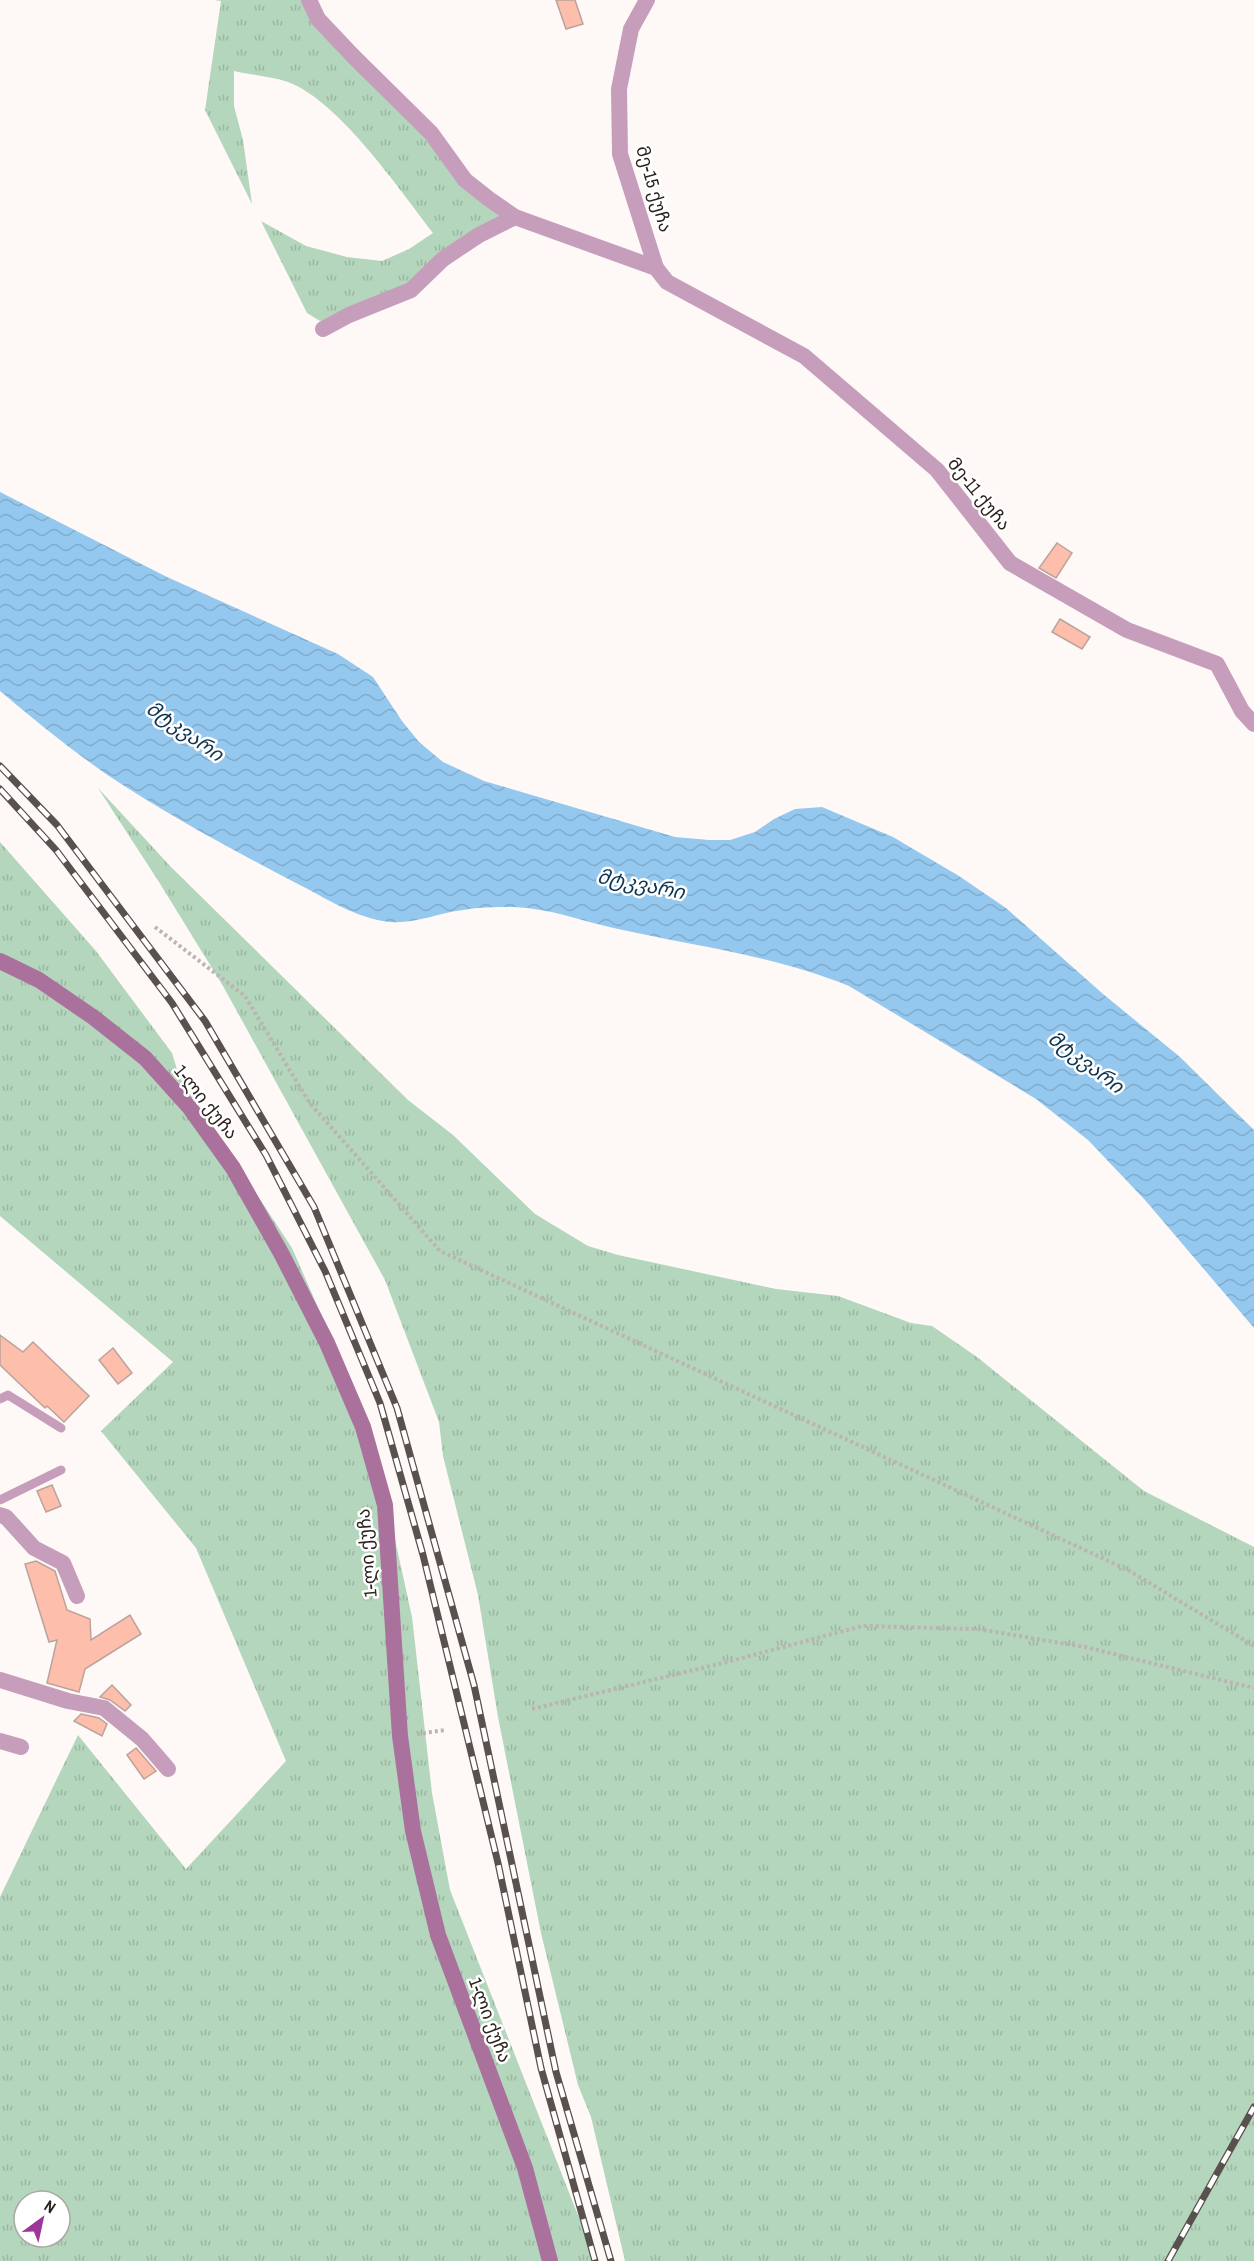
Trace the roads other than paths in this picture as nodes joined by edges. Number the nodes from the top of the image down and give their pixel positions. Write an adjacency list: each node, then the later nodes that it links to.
1 (309, 0): 3 (street)
2 (647, 0): 4 (street, მე-15 ქუჩა)
3 (515, 217): 4 (street); 6 (street)
4 (656, 268): 5 (street, მე-15 ქუჩა)
5 (667, 282): 7 (street, მე-11 ქუჩა)
6 (323, 329)
7 (1254, 724)
8 (0, 961): 19 (main road, 1-ლი ქუჩა)
9 (0, 1399): 10 (lane)
10 (61, 1428)
11 (61, 1470): 12 (lane)
12 (0, 1500)
13 (0, 1515): 14 (street)
14 (77, 1596)
15 (0, 1680): 18 (street)
16 (0, 1742): 17 (street)
17 (21, 1747)
18 (168, 1769)
19 (550, 2261)

